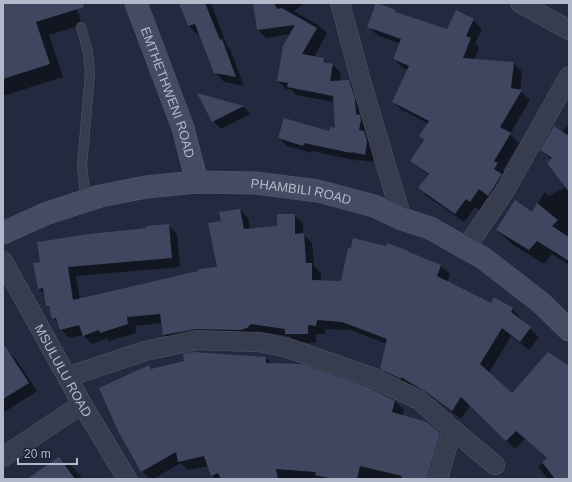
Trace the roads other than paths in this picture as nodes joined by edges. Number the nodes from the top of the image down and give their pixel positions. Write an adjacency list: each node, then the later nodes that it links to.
1 (136, 3): 7 (street, EMTHETHWENI ROAD)
2 (340, 3): 9 (street)
3 (520, 3): 5 (street)
4 (81, 27): 8 (lane)
5 (569, 30)
6 (569, 76): 11 (street)
7 (197, 182): 8 (street, PHAMBILI ROAD); 9 (street, PHAMBILI ROAD)
8 (86, 201): 10 (street, PHAMBILI ROAD)
9 (402, 219): 11 (street, PHAMBILI ROAD)
10 (3, 233)
11 (466, 248): 13 (street, PHAMBILI ROAD)
12 (3, 261): 14 (street, MSULULU ROAD)
13 (569, 330)
14 (67, 377): 15 (street, MSULULU ROAD); 16 (street)
15 (82, 404): 17 (street); 19 (street, MSULULU ROAD)
16 (452, 429): 18 (street); 20 (street)
17 (3, 457)
18 (495, 465)
19 (127, 479)
20 (438, 479)

